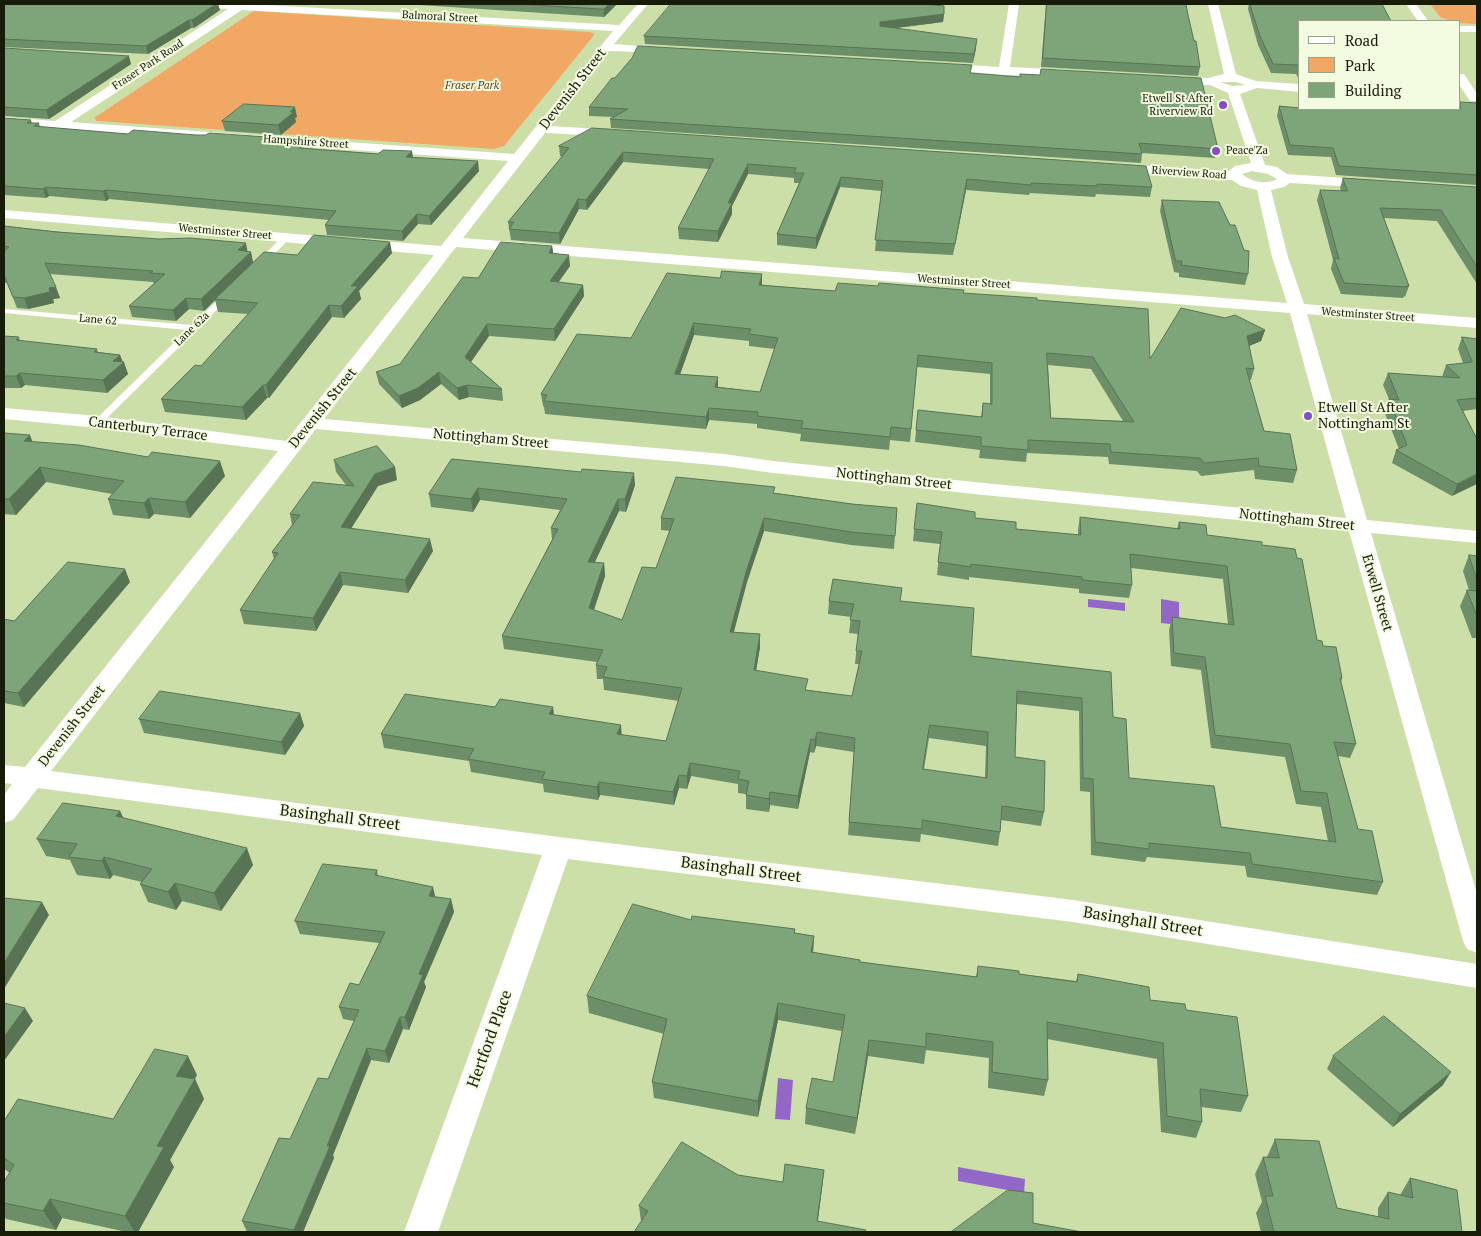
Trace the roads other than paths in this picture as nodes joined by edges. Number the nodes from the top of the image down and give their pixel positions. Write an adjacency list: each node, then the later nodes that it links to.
1 (197, 4): 7 (street, Balmoral Street)
2 (643, 4): 9 (street, Devenish Street)
3 (1008, 4): 4 (street)
4 (1014, 4): 17 (street)
5 (1213, 4): 21 (street, Etwell Street)
6 (1411, 4): 8 (street)
7 (240, 6): 9 (street, Balmoral Street); 15 (street, Fraser Park Road)
8 (1422, 20)
9 (622, 28): 12 (street, Devenish Street)
10 (1461, 29): 11 (street)
11 (1477, 30)
12 (606, 47): 13 (street); 27 (street, Devenish Street)
13 (672, 51)
14 (137, 59): 15 (street)
15 (156, 60): 26 (street, Fraser Park Road)
16 (926, 66): 17 (street)
17 (1004, 70): 18 (street)
18 (1081, 75)
19 (1461, 78): 24 (street)
20 (1160, 80): 21 (street)
21 (1232, 83): 22 (street); 31 (street, Etwell Street)
22 (1298, 88)
23 (1461, 97): 24 (street)
24 (1476, 98)
25 (4, 121): 26 (street, Hampshire Street)
26 (57, 125): 29 (street, Hampshire Street)
27 (543, 129): 28 (street); 29 (street, Devenish Street)
28 (631, 135)
29 (518, 158): 35 (street, Devenish Street)
30 (1107, 167): 31 (street, Riverview Road)
31 (1261, 177): 32 (street); 38 (street, Etwell Street)
32 (1386, 185)
33 (4, 214): 34 (street, Westminster Street)
34 (287, 237): 35 (street, Westminster Street); 36 (lane)
35 (448, 246): 38 (street, Westminster Street); 44 (street, Devenish Street)
36 (256, 267)
37 (235, 288): 41 (lane, Lane 62a)
38 (1297, 309): 40 (street, Westminster Street); 46 (street, Etwell Street)
39 (4, 311): 41 (lane, Lane 62)
40 (1477, 323)
41 (193, 328): 43 (lane, Lane 62a)
42 (4, 413): 43 (street, Canterbury Terrace)
43 (98, 422): 45 (street, Canterbury Terrace)
44 (311, 423): 45 (street, Devenish Street); 46 (street, Nottingham Street)
45 (291, 447): 49 (street, Devenish Street)
46 (1358, 526): 47 (street, Nottingham Street); 52 (street, Etwell Street)
47 (1477, 537)
48 (4, 774): 49 (street, Basinghall Street)
49 (31, 778): 50 (street, Devenish Street); 51 (street, Basinghall Street)
50 (4, 813)
51 (558, 847): 53 (street, Basinghall Street); 54 (street, Hertford Place)
52 (1477, 941)
53 (1477, 976)
54 (421, 1232)

